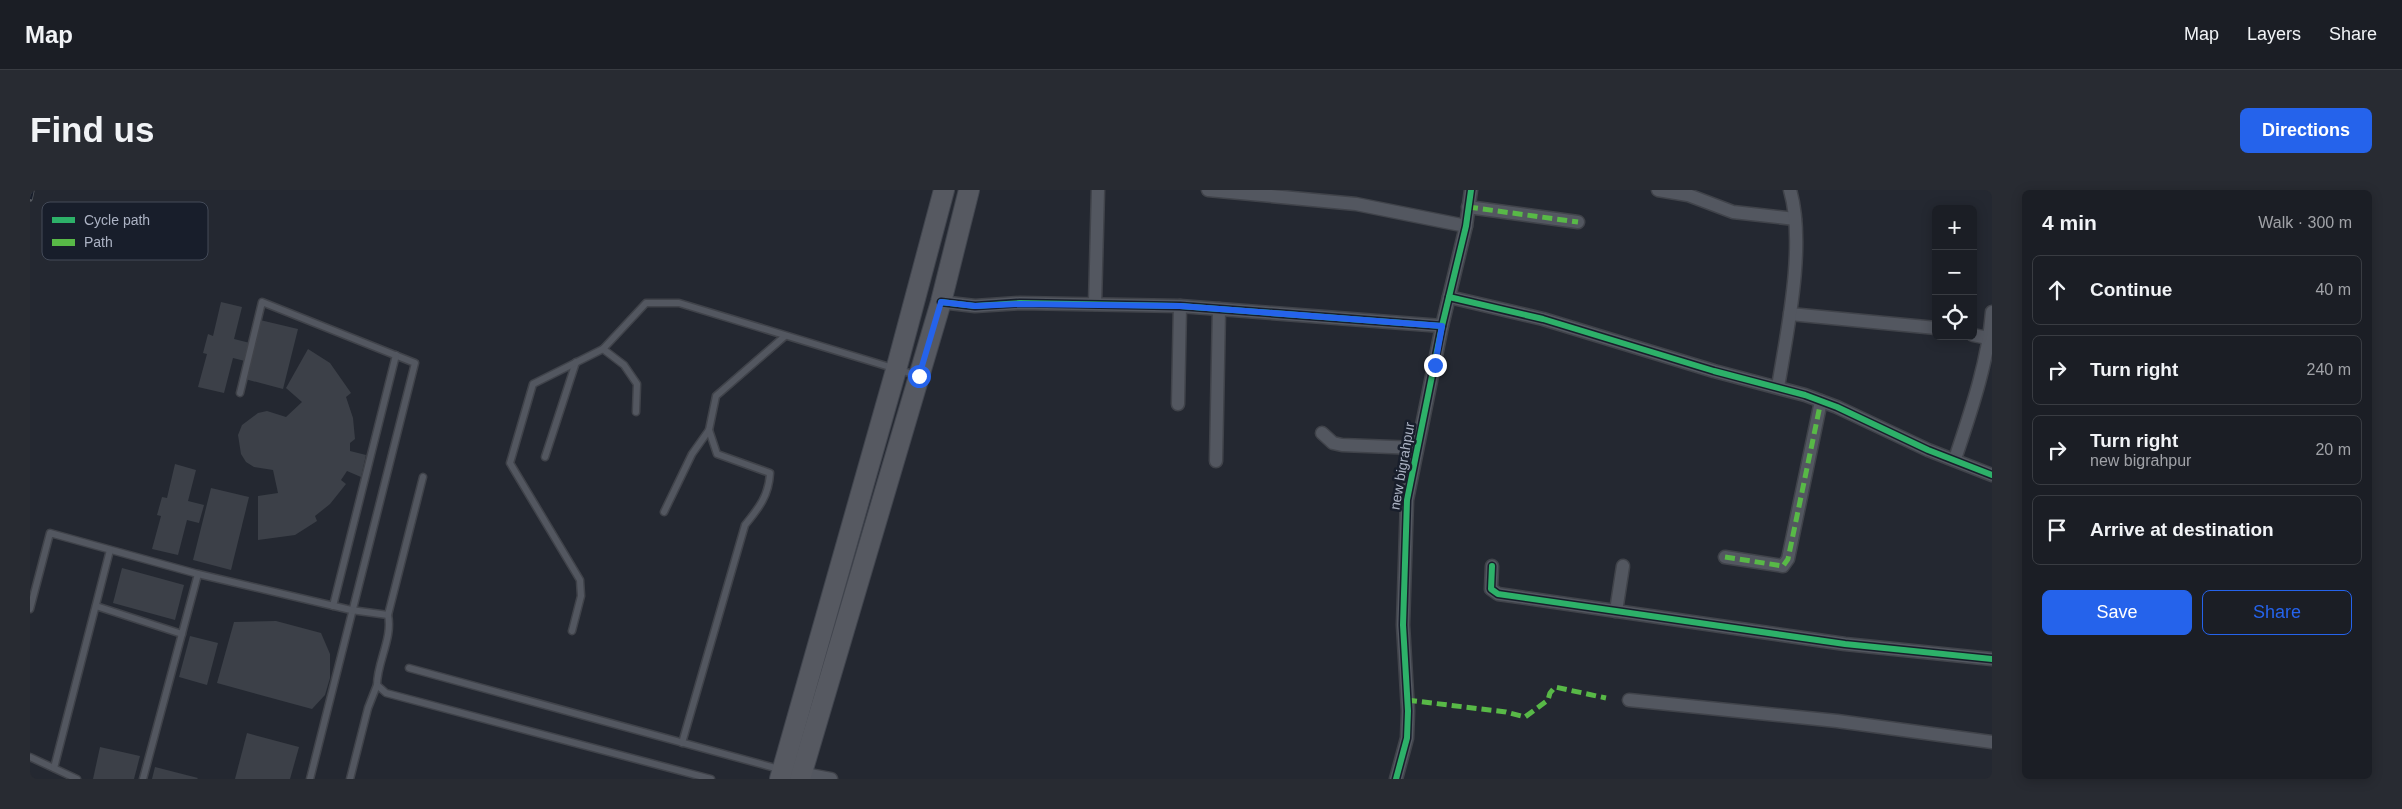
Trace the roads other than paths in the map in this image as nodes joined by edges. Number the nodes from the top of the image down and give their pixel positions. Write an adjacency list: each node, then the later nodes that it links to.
1 (944, 190): 12 (main road)
2 (969, 190): 13 (main road)
3 (1098, 190): 16 (street)
4 (1208, 190): 11 (street)
5 (1471, 190): 8 (street, new bigrahpur)
6 (1658, 190): 9 (street)
7 (1790, 190): 9 (street)
8 (1468, 207): 10 (street); 11 (street, new bigrahpur)
9 (1796, 219): 20 (street)
10 (1578, 222)
11 (1466, 226): 14 (street, new bigrahpur)
12 (932, 235): 13 (main road); 29 (main road)
13 (956, 241): 15 (main road)
14 (1449, 297): 21 (street, new bigrahpur); 32 (street)
15 (941, 302): 16 (street); 30 (main road)
16 (1095, 304): 17 (street)
17 (1180, 306): 18 (street); 35 (street)
18 (1219, 309): 21 (street); 42 (street)
19 (1992, 312): 25 (street)
20 (1790, 314): 22 (street); 32 (street)
21 (1442, 326): 39 (street, new bigrahpur)
22 (1932, 328)
23 (785, 336): 26 (lane); 29 (lane); 37 (lane)
24 (1977, 336): 25 (street)
25 (1988, 338): 31 (street)
26 (603, 349): 28 (lane); 36 (lane)
27 (396, 355): 33 (lane); 52 (lane); 54 (lane)
28 (576, 362): 40 (lane); 57 (lane)
29 (896, 370): 30 (lane); 67 (main road)
30 (919, 376): 67 (main road)
31 (1986, 376): 41 (street)
32 (1778, 387): 34 (street)
33 (240, 394)
34 (1821, 401): 41 (street); 47 (street)
35 (1178, 404)
36 (636, 412)
37 (709, 430): 45 (lane); 64 (lane)
38 (1322, 433): 39 (street)
39 (1417, 448): 74 (street, new bigrahpur)
40 (545, 457)
41 (1955, 459): 43 (street)
42 (1216, 461)
43 (1992, 475)
44 (423, 477): 56 (lane)
45 (664, 512)
46 (110, 550): 50 (lane); 51 (lane); 53 (lane)
47 (1724, 557)
48 (1492, 566): 55 (street)
49 (1623, 566): 55 (street)
50 (198, 574): 52 (lane); 58 (lane)
51 (96, 606): 58 (lane); 66 (lane)
52 (332, 606): 54 (lane)
53 (30, 609)
54 (351, 610): 56 (lane); 70 (lane)
55 (1616, 611): 59 (street)
56 (388, 615): 61 (lane)
57 (572, 630)
58 (182, 634): 69 (lane)
59 (1992, 659)
60 (409, 668): 64 (lane)
61 (377, 686): 71 (lane); 72 (lane)
62 (1629, 700): 63 (street)
63 (1992, 742)
64 (682, 743): 67 (lane)
65 (30, 758): 66 (lane)
66 (54, 768): 68 (lane)
67 (791, 775): 73 (street)
68 (77, 779)
69 (143, 779)
70 (310, 779)
71 (350, 779)
72 (711, 779)
73 (831, 779)
74 (1396, 779)

